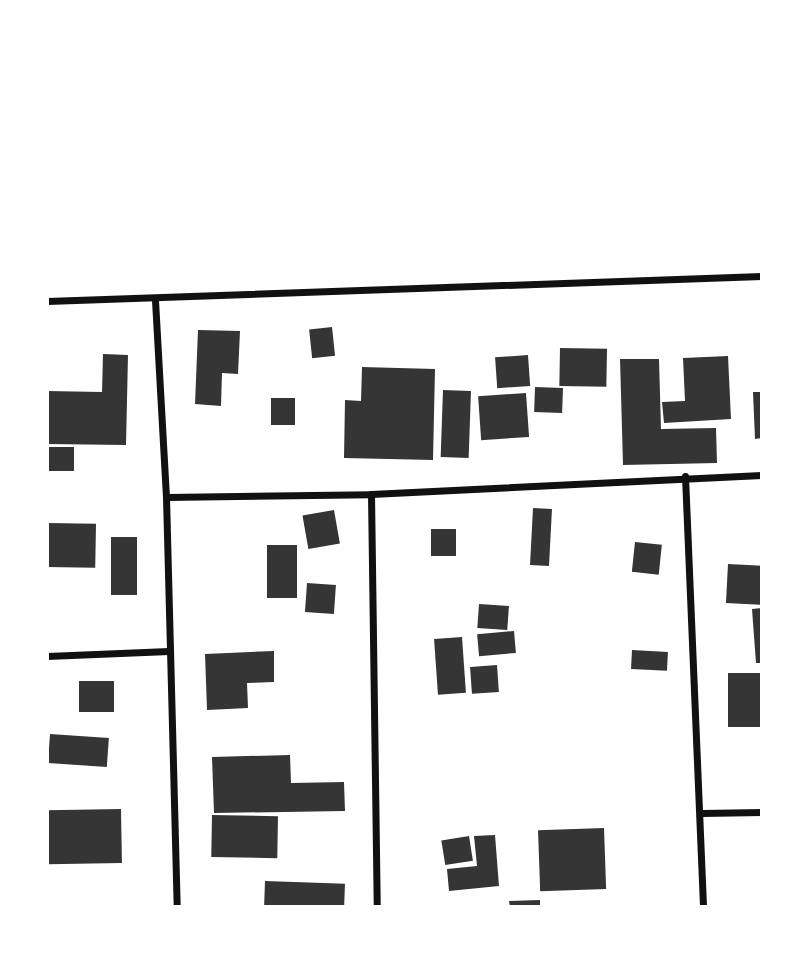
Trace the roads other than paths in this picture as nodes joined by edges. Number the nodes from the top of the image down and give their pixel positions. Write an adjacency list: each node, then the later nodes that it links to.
1 (762, 276): 2 (street)
2 (155, 300): 3 (street); 7 (street)
3 (47, 301)
4 (762, 475): 5 (street)
5 (685, 476): 6 (street); 11 (street)
6 (371, 494): 7 (street); 13 (street)
7 (166, 497): 8 (street)
8 (169, 651): 9 (street); 12 (street)
9 (47, 656)
10 (762, 812): 11 (street)
11 (702, 813): 14 (street)
12 (177, 907)
13 (377, 907)
14 (704, 907)

